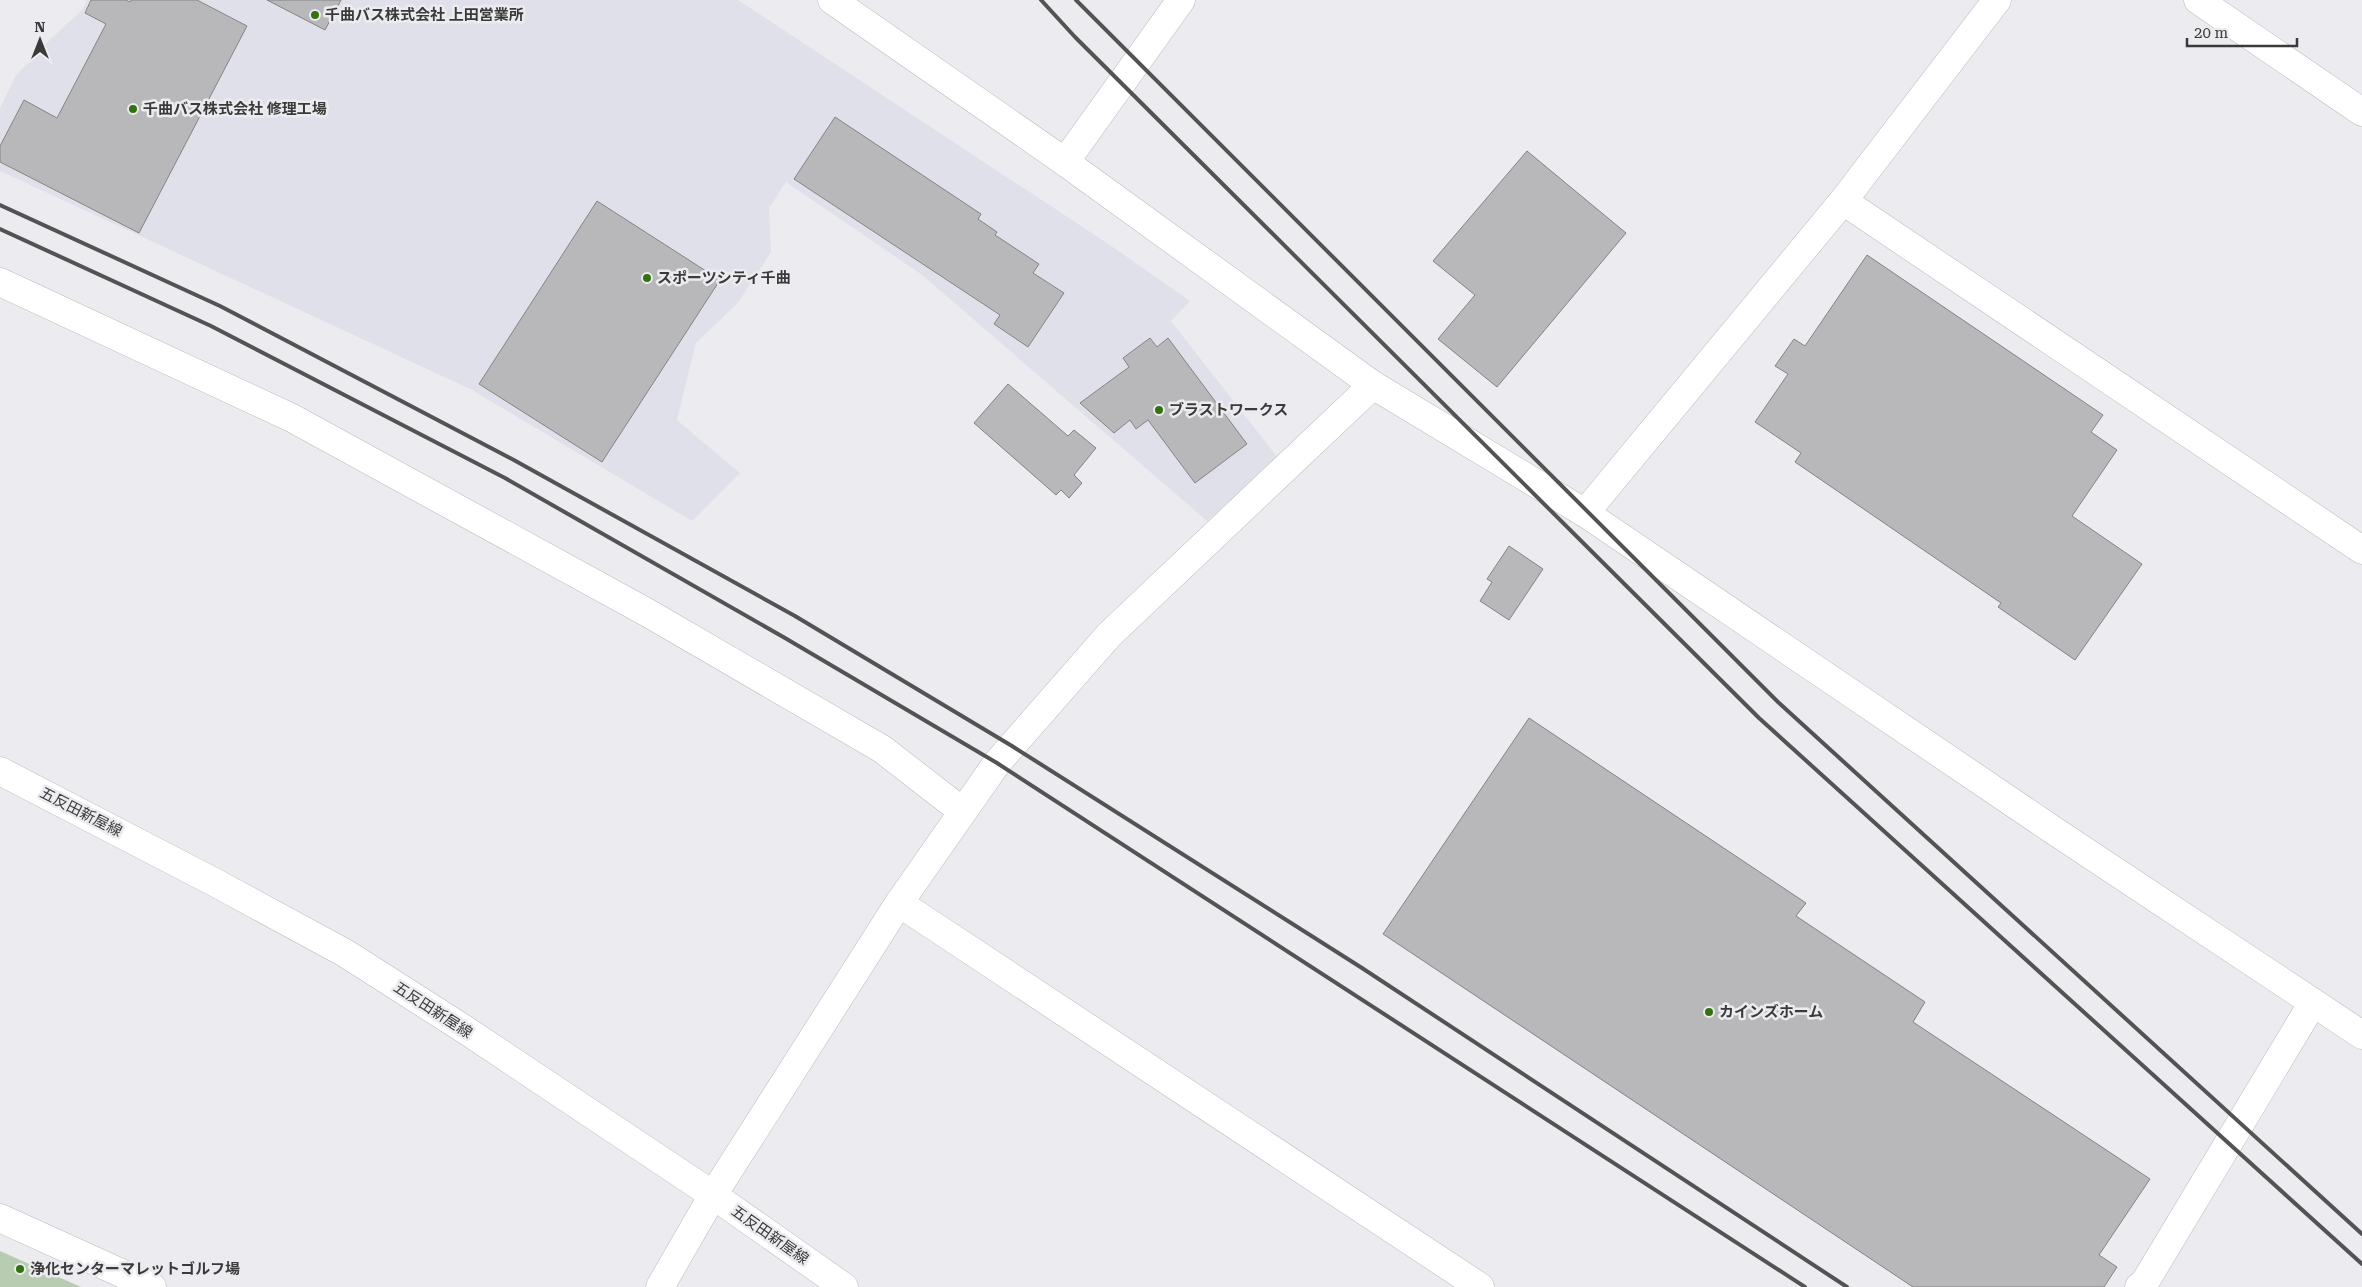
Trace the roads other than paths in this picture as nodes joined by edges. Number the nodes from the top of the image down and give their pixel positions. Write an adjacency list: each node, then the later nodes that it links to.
1 (832, 0): 6 (street)
2 (1181, 0): 6 (street)
3 (1997, 0): 7 (street)
4 (2198, 0): 5 (street)
5 (2362, 112)
6 (1065, 162): 9 (street)
7 (1843, 201): 10 (street); 11 (street)
8 (0, 282): 13 (street)
9 (1373, 385): 10 (street); 13 (street)
10 (1585, 513): 15 (street)
11 (2362, 550)
12 (0, 771): 17 (street, 五反田新屋線)
13 (962, 812): 14 (street)
14 (899, 903): 17 (street); 22 (street)
15 (2312, 1004): 16 (street); 23 (street)
16 (2362, 1036)
17 (713, 1195): 20 (street); 21 (street, 五反田新屋線)
18 (0, 1218): 19 (street)
19 (152, 1287)
20 (660, 1287)
21 (844, 1287)
22 (1480, 1287)
23 (2139, 1287)

